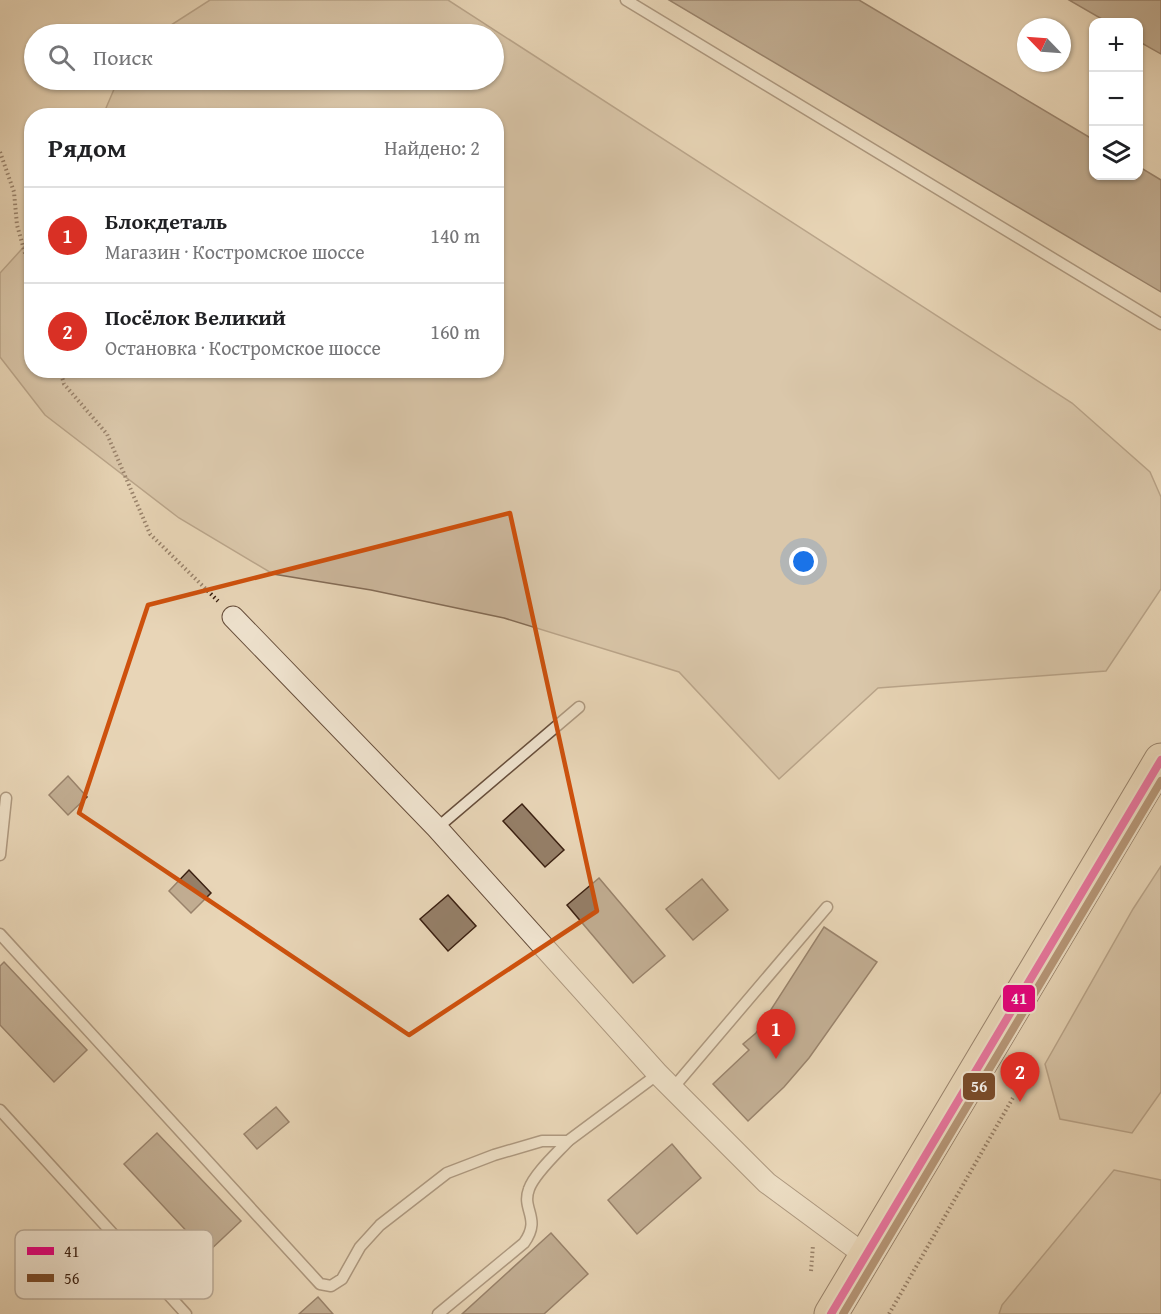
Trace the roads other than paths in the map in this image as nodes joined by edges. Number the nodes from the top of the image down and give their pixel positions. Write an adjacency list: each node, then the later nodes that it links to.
1 (626, 0): 2 (lane)
2 (1161, 324)
3 (233, 616): 7 (street)
4 (579, 707): 7 (lane)
5 (1161, 760): 15 (highway)
6 (6, 798): 8 (lane)
7 (437, 828): 11 (street)
8 (0, 855)
9 (827, 907): 11 (lane)
10 (0, 934): 13 (lane)
11 (665, 1081): 13 (lane); 15 (street)
12 (0, 1110): 14 (lane)
13 (568, 1141): 18 (lane)
14 (109, 1230)
15 (866, 1256): 19 (highway)
16 (172, 1299): 17 (lane)
17 (186, 1314)
18 (438, 1314)
19 (831, 1314)

